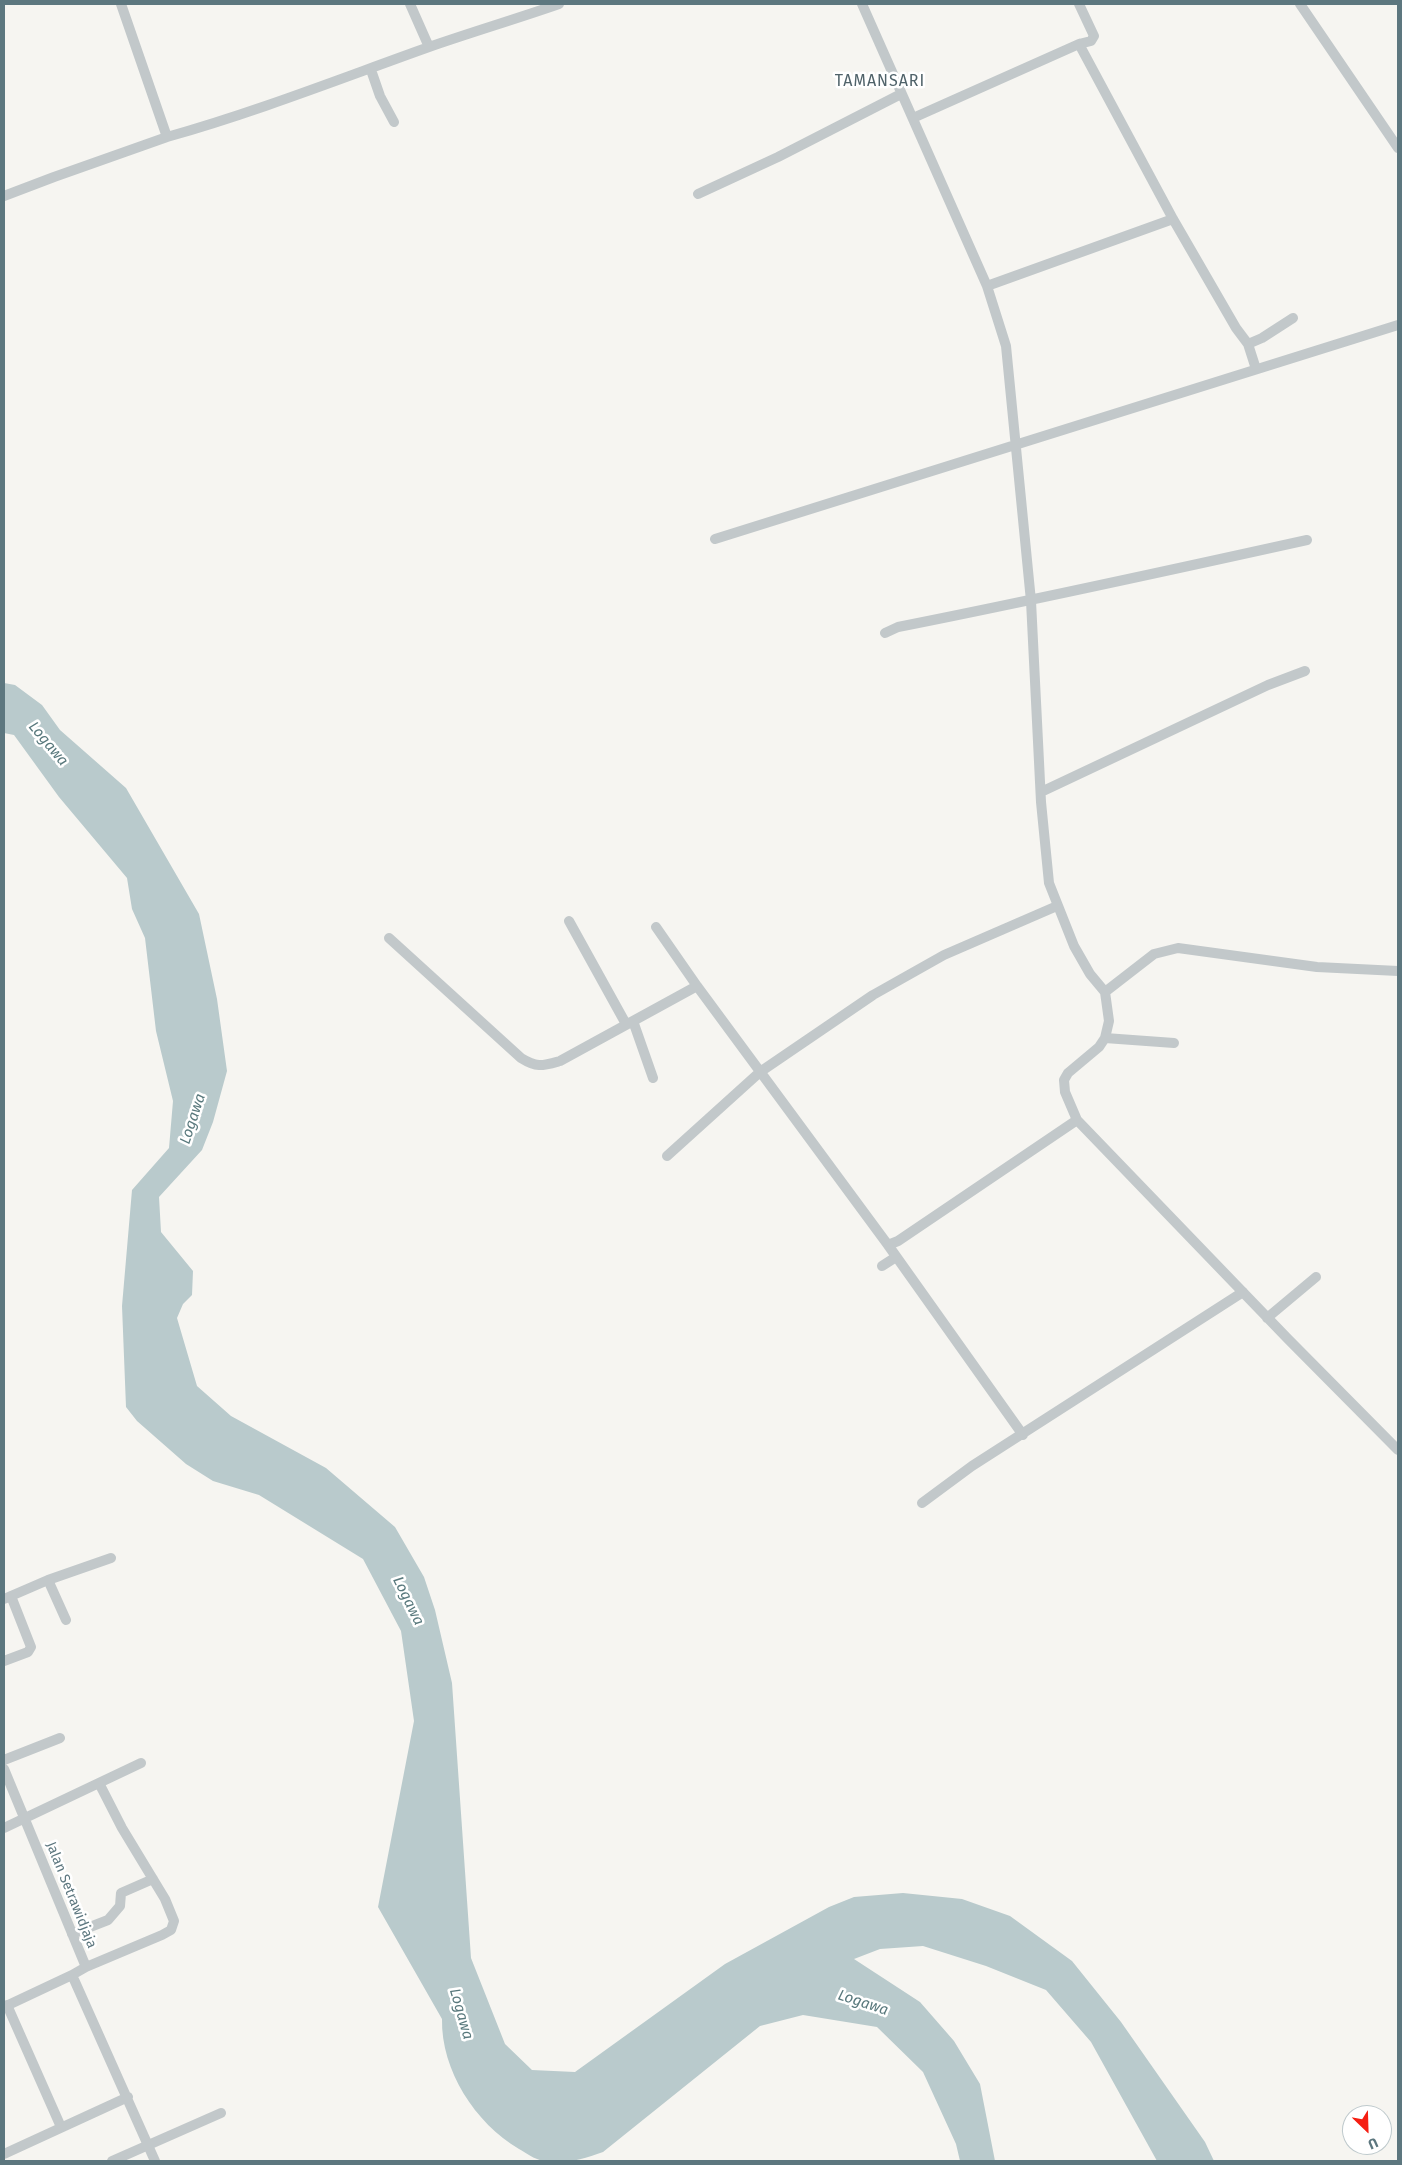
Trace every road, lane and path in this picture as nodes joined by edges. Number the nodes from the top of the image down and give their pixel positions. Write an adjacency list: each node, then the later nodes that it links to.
1 (121, 4): 13 (street)
2 (410, 4): 8 (street)
3 (559, 4): 8 (street)
4 (862, 4): 10 (street)
5 (1079, 4): 7 (street)
6 (1300, 4): 14 (street)
7 (1079, 44): 11 (street); 17 (street)
8 (429, 47): 9 (street)
9 (371, 70): 12 (street); 13 (street)
10 (902, 94): 11 (street); 15 (street)
11 (913, 118): 18 (street)
12 (394, 122)
13 (168, 138): 16 (street)
14 (1398, 148)
15 (698, 194)
16 (4, 196)
17 (1173, 219): 18 (street); 21 (street)
18 (987, 286): 23 (street)
19 (1293, 318): 21 (street)
20 (1398, 325): 22 (street)
21 (1248, 344): 22 (street)
22 (1256, 369): 23 (street)
23 (1016, 443): 24 (street); 26 (street)
24 (715, 539)
25 (1308, 540): 26 (street)
26 (1031, 601): 27 (street); 29 (street)
27 (885, 633)
28 (1305, 671): 29 (street)
29 (1041, 792): 30 (street)
30 (1057, 906): 36 (street); 40 (street)
31 (569, 921): 37 (street)
32 (656, 927): 35 (street)
33 (389, 938): 37 (street)
34 (1398, 971): 36 (street)
35 (696, 986): 37 (street); 40 (street)
36 (1106, 992): 38 (street)
37 (630, 1022): 41 (street)
38 (1106, 1038): 39 (street); 42 (street)
39 (1174, 1043)
40 (760, 1072): 43 (street); 44 (street)
41 (653, 1078)
42 (1077, 1120): 44 (street); 48 (street)
43 (667, 1156)
44 (888, 1246): 45 (street)
45 (896, 1257): 46 (street); 50 (street)
46 (882, 1266)
47 (1316, 1277): 49 (street)
48 (1242, 1292): 49 (street); 50 (street)
49 (1267, 1318): 51 (street)
50 (1023, 1435): 52 (street)
51 (1398, 1450)
52 (922, 1503)
53 (111, 1558): 54 (street)
54 (48, 1580): 55 (street); 56 (street)
55 (7, 1597): 57 (street)
56 (66, 1620)
57 (4, 1661)
58 (60, 1738): 59 (street)
59 (4, 1760)
60 (141, 1763): 62 (street)
61 (4, 1769): 63 (street, Jalan Setrawidjaja)
62 (99, 1783): 63 (street); 65 (street)
63 (26, 1818): 64 (street); 66 (street, Jalan Setrawidjaja)
64 (4, 1828)
65 (153, 1879): 66 (street); 67 (street)
66 (72, 1934): 67 (street, Jalan Setrawidjaja)
67 (86, 1967): 68 (street, Jalan Setrawidjaja)
68 (72, 1974): 69 (street, Jalan Setrawidjaja); 70 (street)
69 (5, 2006): 72 (street)
70 (128, 2096): 72 (street); 73 (street)
71 (221, 2113): 73 (street)
72 (61, 2127): 74 (street)
73 (148, 2146): 75 (street); 76 (street)
74 (4, 2154)
75 (112, 2161)
76 (155, 2161)

